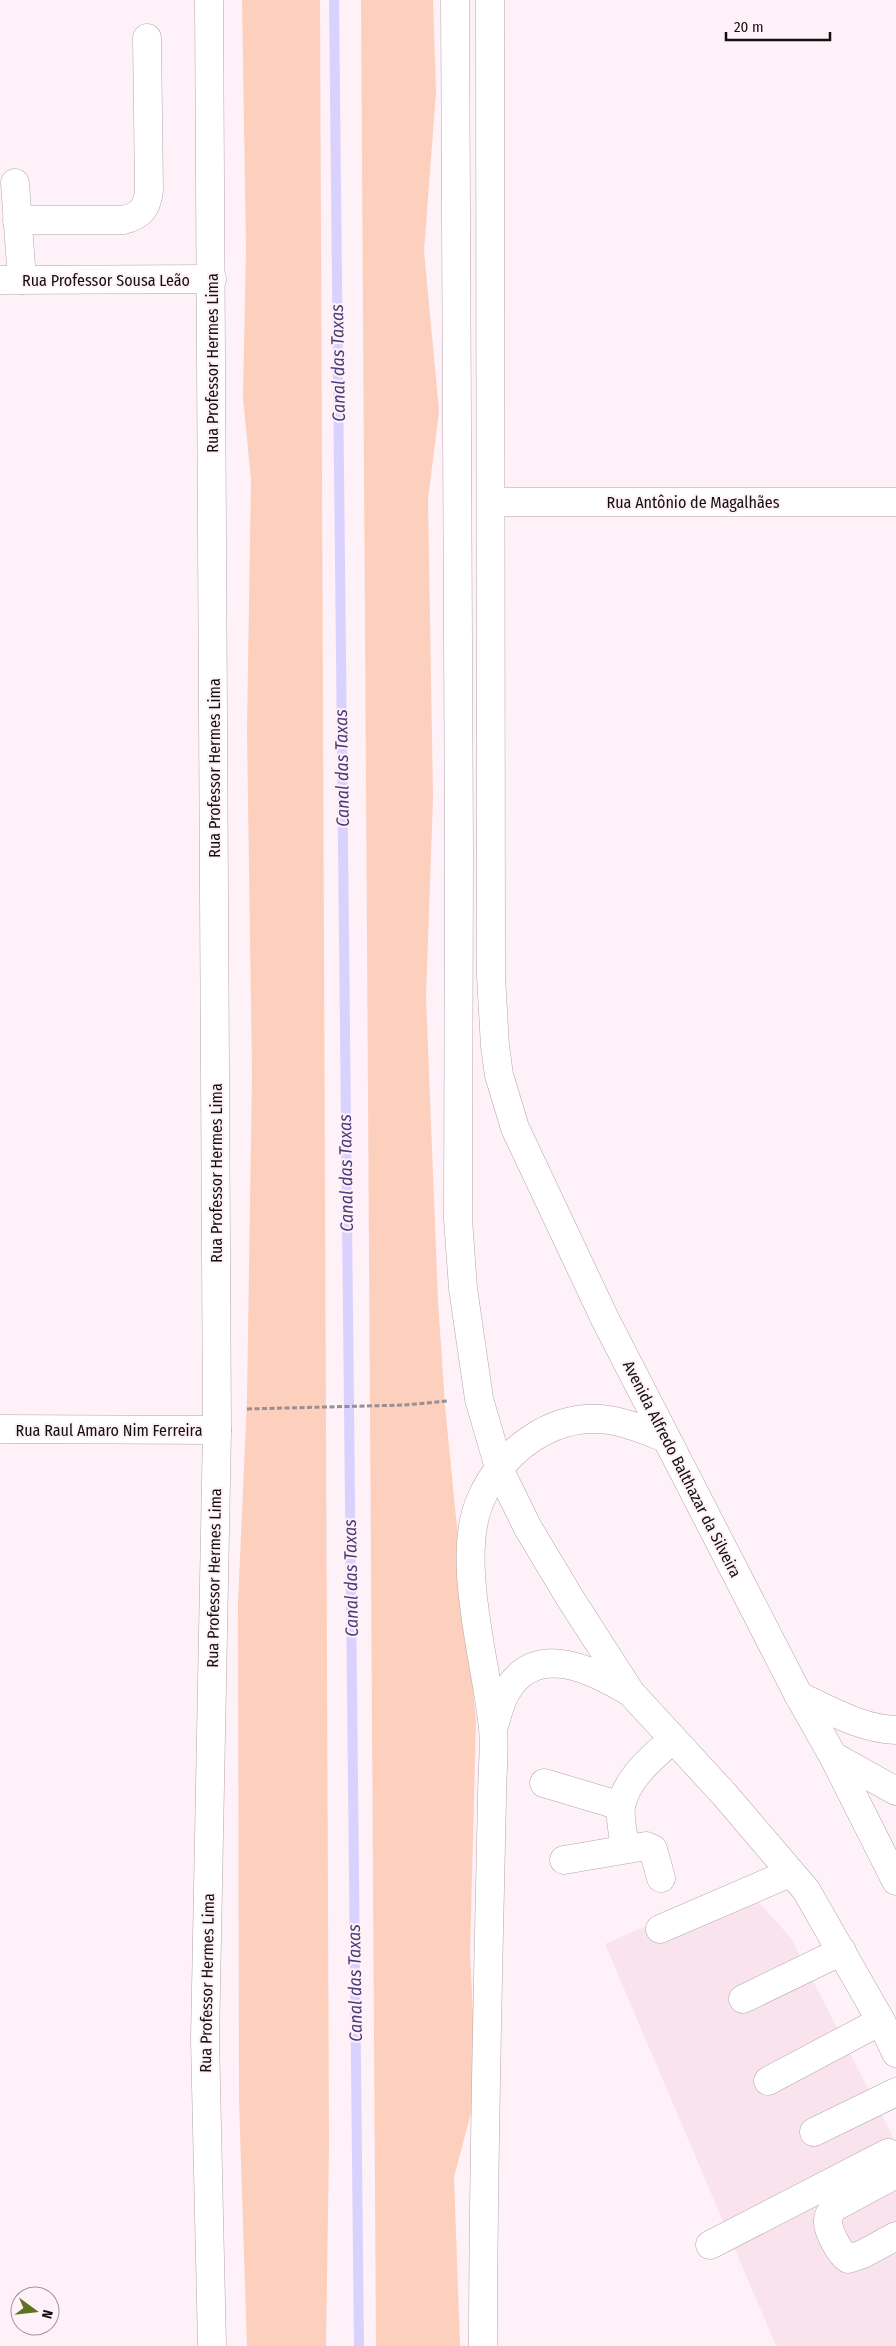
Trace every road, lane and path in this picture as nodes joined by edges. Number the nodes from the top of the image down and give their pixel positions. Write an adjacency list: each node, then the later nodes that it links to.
1 (209, 0): 7 (street, Rua Professor Hermes Lima)
2 (455, 0): 11 (street)
3 (490, 0): 9 (street)
4 (147, 38): 6 (street)
5 (15, 183): 6 (street)
6 (17, 220): 8 (street)
7 (212, 279): 8 (street, Rua Professor Sousa Leão); 12 (street, Rua Professor Hermes Lima)
8 (11, 280)
9 (491, 502): 10 (street, Rua Antônio de Magalhães); 14 (street, Avenida Alfredo Balthazar da Silveira)
10 (896, 502)
11 (479, 1399): 12 (path); 15 (street)
12 (217, 1420): 13 (street, Rua Raul Amaro Nim Ferreira); 42 (street, Rua Professor Hermes Lima)
13 (0, 1429)
14 (665, 1438): 15 (street); 17 (street, Avenida Alfredo Balthazar da Silveira)
15 (500, 1471): 16 (street); 18 (street)
16 (631, 1693): 18 (street); 20 (street)
17 (799, 1696): 19 (street); 21 (street, Avenida Alfredo Balthazar da Silveira)
18 (493, 1729): 43 (street)
19 (896, 1730)
20 (673, 1739): 24 (street); 27 (street)
21 (834, 1756): 23 (street); 29 (street, Avenida Alfredo Balthazar da Silveira)
22 (544, 1783): 24 (street)
23 (896, 1791)
24 (621, 1806): 25 (street)
25 (625, 1849): 26 (street); 28 (street)
26 (564, 1860)
27 (790, 1873): 30 (street); 31 (street)
28 (661, 1878)
29 (896, 1881)
30 (660, 1929)
31 (842, 1951): 32 (street); 33 (street)
32 (743, 1999)
33 (880, 2021): 34 (street); 35 (street)
34 (896, 2053)
35 (768, 2082)
36 (896, 2092): 37 (street)
37 (814, 2132)
38 (896, 2158): 41 (street)
39 (896, 2174): 40 (street)
40 (896, 2236)
41 (710, 2245)
42 (212, 2346)
43 (483, 2346)

